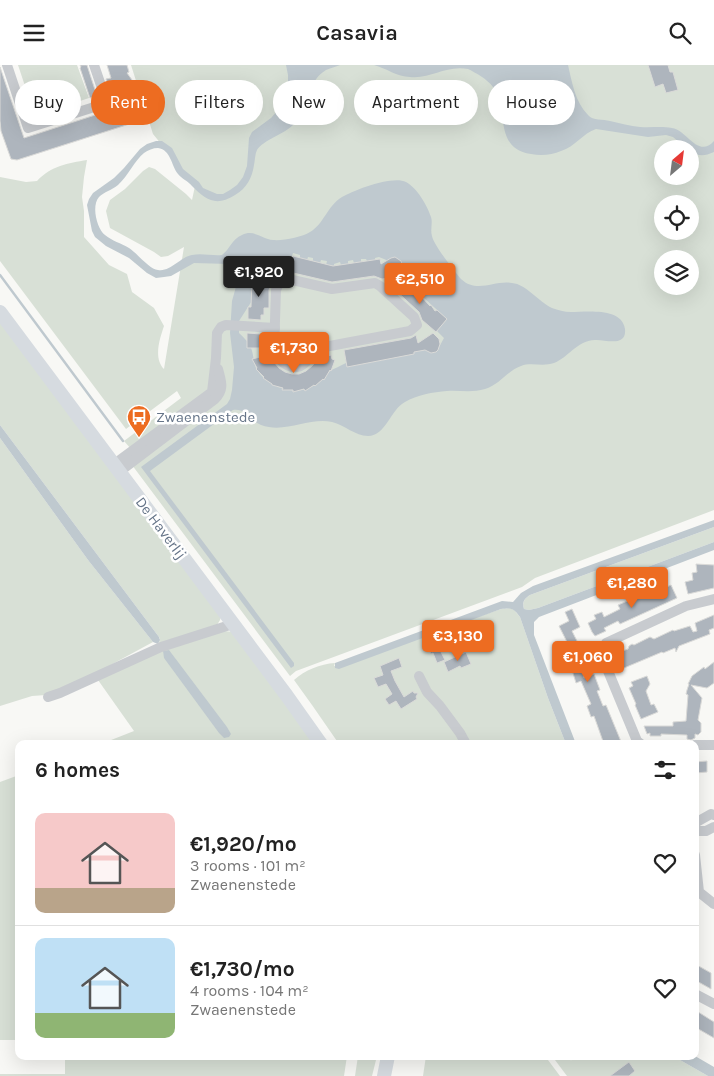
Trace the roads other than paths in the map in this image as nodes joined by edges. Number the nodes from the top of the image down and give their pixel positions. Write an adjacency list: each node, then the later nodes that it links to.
1 (7, 65): 2 (street)
2 (94, 65)
3 (0, 312): 5 (street, De Haverlij)
4 (275, 328): 4 (street); 5 (street)
5 (116, 468): 7 (street, De Haverlij)
6 (714, 599): 12 (street)
7 (233, 624): 9 (street); 10 (street, De Haverlij)
8 (419, 676): 11 (street)
9 (48, 697)
10 (318, 740)
11 (463, 740)
12 (637, 740)
13 (699, 745): 14 (street)
14 (714, 745)
15 (714, 815): 16 (street)
16 (699, 821)
17 (714, 827): 18 (street)
18 (699, 831)
19 (699, 894): 20 (street)
20 (714, 903)
21 (699, 996): 22 (street)
22 (714, 1004)
23 (387, 1060): 25 (street)
24 (396, 1060): 26 (street)
25 (384, 1076)
26 (395, 1076)

